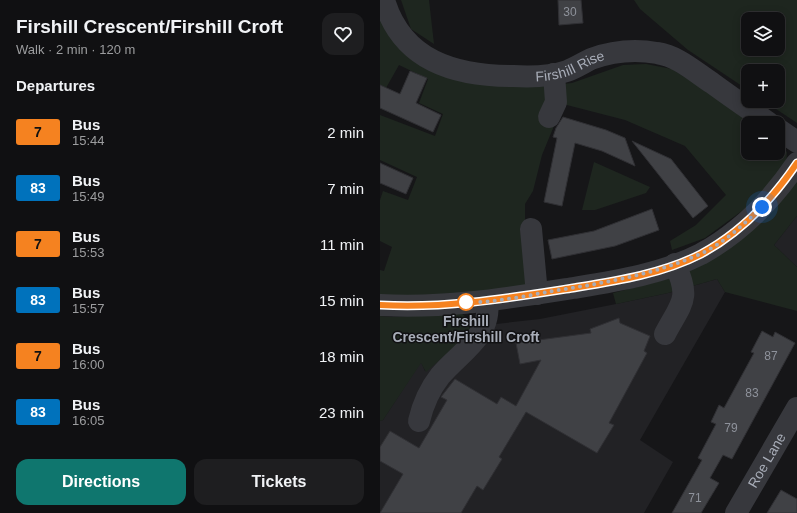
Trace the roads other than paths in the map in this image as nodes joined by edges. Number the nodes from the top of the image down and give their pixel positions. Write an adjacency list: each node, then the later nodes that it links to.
1 (384, 0): 2 (street, Firshill Rise)
2 (554, 74): 3 (street, Firshill Rise); 4 (street)
3 (759, 116)
4 (549, 117)
5 (785, 134): 6 (street)
6 (797, 142)
7 (797, 163): 9 (street)
8 (531, 229): 10 (street)
9 (675, 264): 10 (street); 13 (street)
10 (536, 294): 11 (street)
11 (487, 301): 12 (street); 15 (street)
12 (380, 305)
13 (666, 334)
14 (797, 408): 16 (street, Roe Lane)
15 (419, 421)
16 (736, 513)

